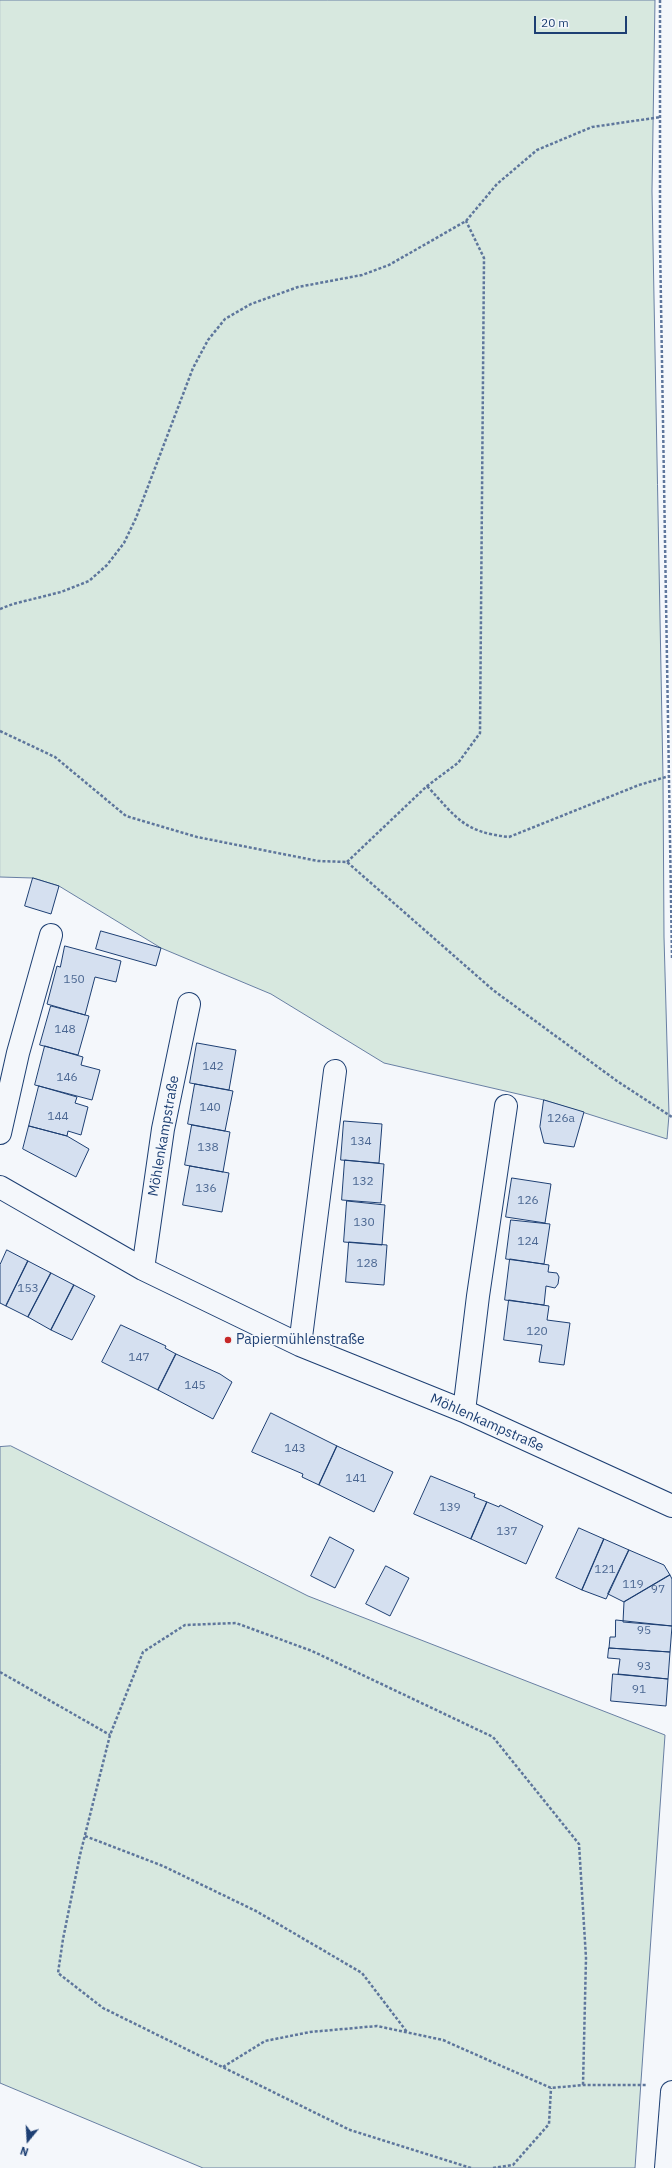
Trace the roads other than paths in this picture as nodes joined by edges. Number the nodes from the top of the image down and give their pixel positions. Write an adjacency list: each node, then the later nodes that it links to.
1 (51, 935): 5 (street)
2 (190, 1004): 7 (street, Möhlenkampstraße)
3 (335, 1071): 8 (street)
4 (506, 1106): 9 (street)
5 (0, 1133)
6 (0, 1187): 7 (street, Möhlenkampstraße)
7 (143, 1269): 8 (street, Möhlenkampstraße)
8 (300, 1345): 9 (street, Möhlenkampstraße)
9 (464, 1411): 10 (street, Möhlenkampstraße)
10 (672, 1506)
11 (672, 2092): 12 (street)
12 (666, 2168)

